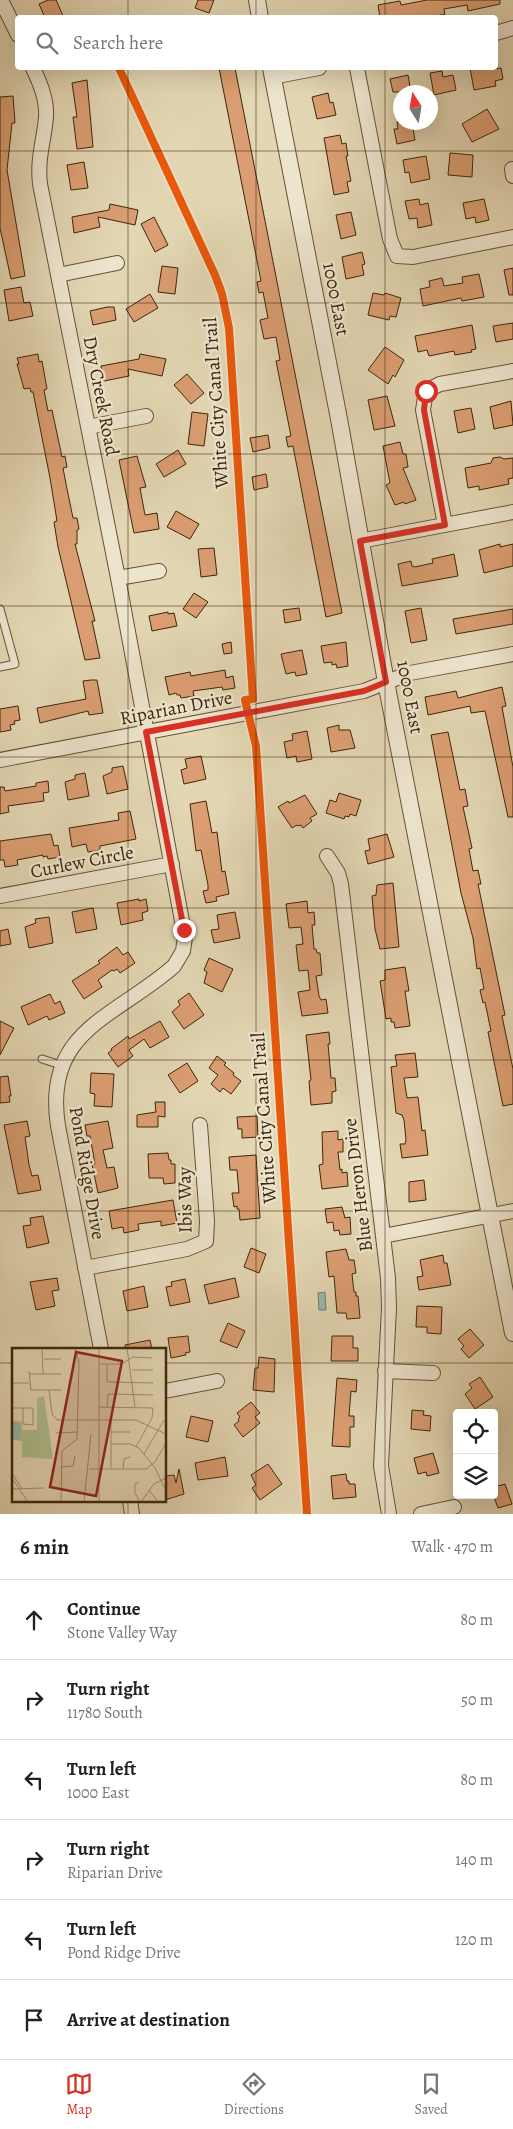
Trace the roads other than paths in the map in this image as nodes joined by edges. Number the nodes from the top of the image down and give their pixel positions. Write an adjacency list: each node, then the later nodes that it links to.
1 (1, 0): 4 (street)
2 (257, 0): 3 (street)
3 (260, 15)
4 (15, 28)
5 (513, 28): 6 (street)
6 (498, 32)
7 (34, 70): 13 (street, Dry Creek Road)
8 (296, 70): 10 (street)
9 (356, 70): 11 (street)
10 (272, 72): 19 (street, 1000 East)
11 (513, 237)
12 (117, 263): 13 (street)
13 (58, 275): 16 (street, Dry Creek Road)
14 (513, 371): 18 (street)
15 (146, 416): 16 (street)
16 (88, 427): 21 (street, Dry Creek Road)
17 (513, 512): 18 (street)
18 (445, 525): 19 (street)
19 (360, 541): 25 (street, 1000 East)
20 (159, 571): 21 (street)
21 (118, 578): 26 (street, Dry Creek Road)
22 (0, 609): 24 (lane)
23 (513, 654): 25 (street, Riparian Drive)
24 (0, 667)
25 (386, 682): 26 (street, Riparian Drive); 35 (street, 1000 East)
26 (146, 732): 27 (street, Riparian Drive); 29 (street, Pond Ridge Drive)
27 (0, 760)
28 (327, 856): 36 (street, Blue Heron Drive)
29 (172, 864): 30 (street, Curlew Circle); 32 (street, Pond Ridge Drive)
30 (0, 896)
31 (42, 1059): 32 (lane)
32 (61, 1065): 37 (street, Pond Ridge Drive)
33 (200, 1125): 37 (street, Ibis Way)
34 (513, 1211): 35 (street)
35 (490, 1216): 36 (street); 38 (street, 1000 East)
36 (383, 1236): 40 (street, Blue Heron Drive)
37 (85, 1268): 39 (street, Pond Ridge Drive)
38 (513, 1330)
39 (101, 1348)
40 (386, 1371): 41 (street); 45 (street, Blue Heron Drive)
41 (433, 1373)
42 (217, 1381): 43 (street)
43 (166, 1390)
44 (454, 1508): 46 (street)
45 (389, 1514)
46 (421, 1514)

